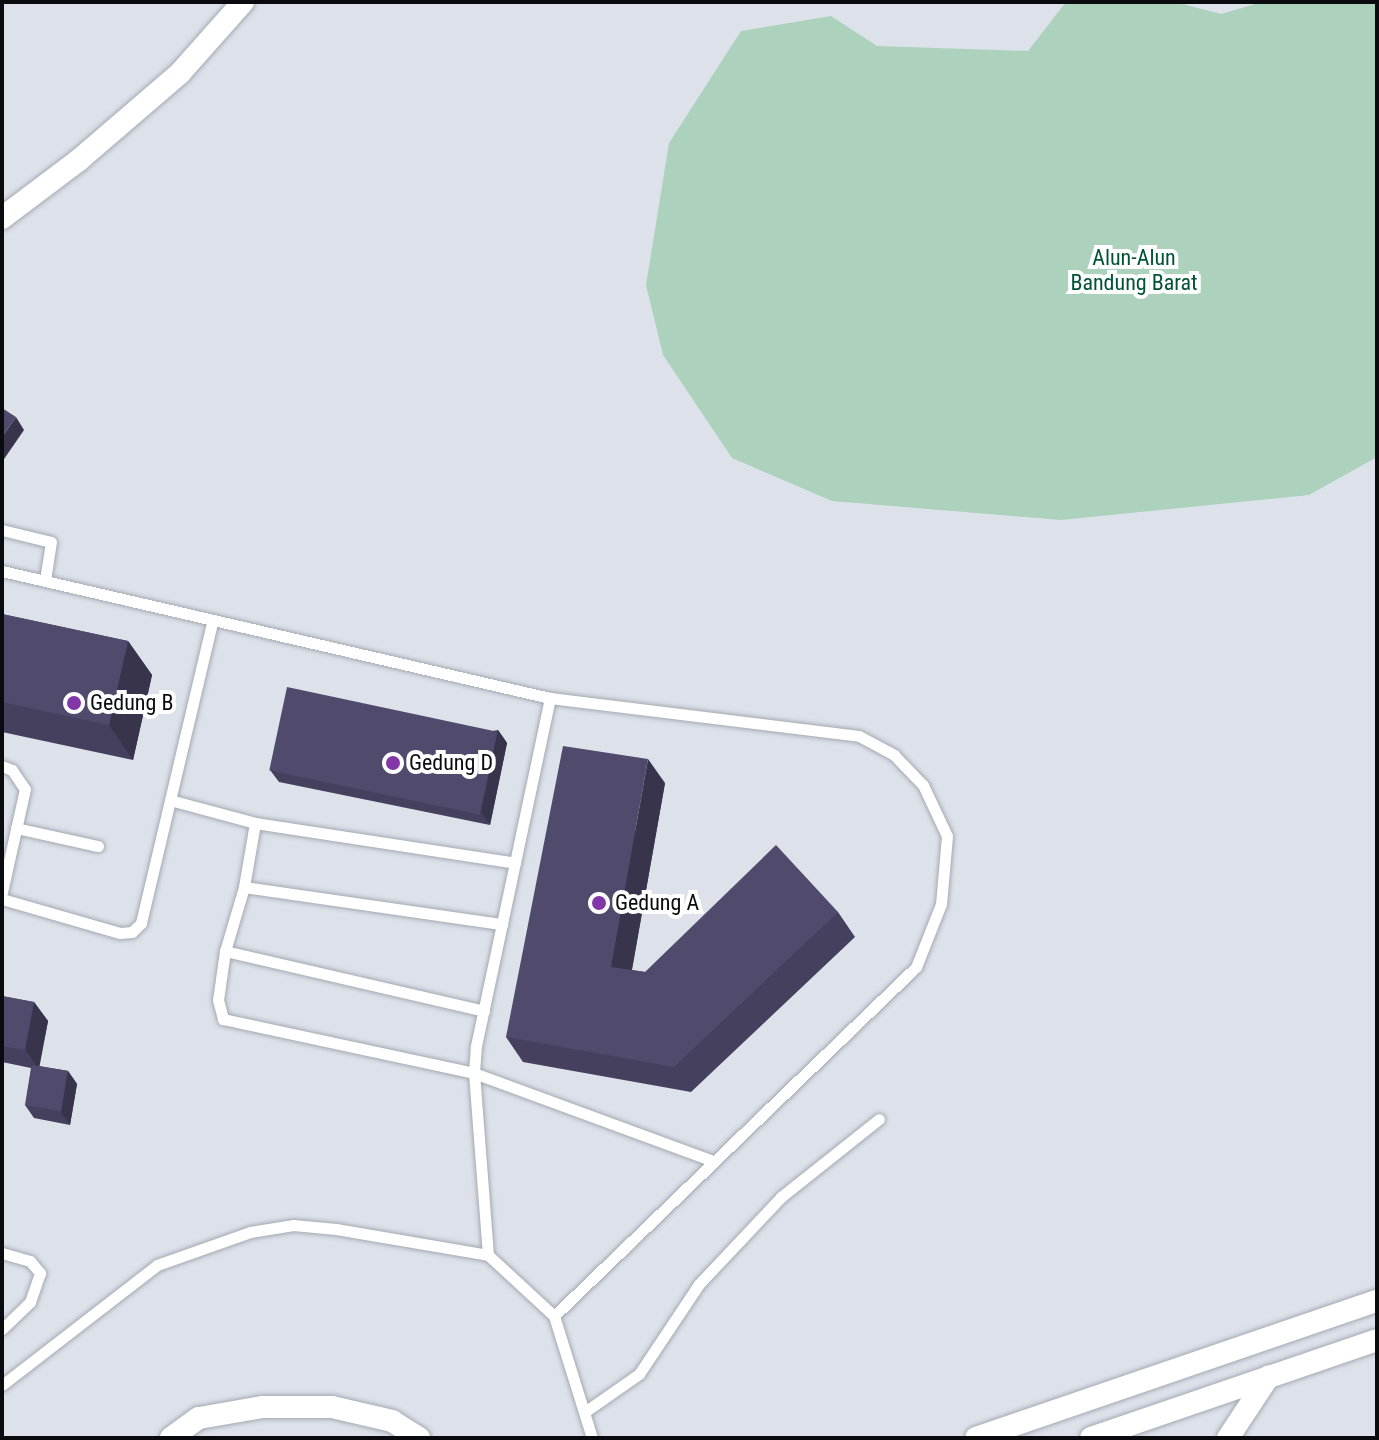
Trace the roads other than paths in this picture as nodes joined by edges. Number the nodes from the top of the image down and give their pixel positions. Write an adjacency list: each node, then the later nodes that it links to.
1 (243, 2): 2 (street)
2 (2, 218)
3 (2, 530): 5 (lane)
4 (2, 571): 5 (lane)
5 (45, 581): 6 (lane)
6 (212, 622): 7 (lane); 9 (lane)
7 (550, 698): 13 (lane); 22 (lane)
8 (2, 766): 11 (lane)
9 (170, 800): 10 (lane); 16 (lane)
10 (255, 823): 13 (lane); 14 (lane)
11 (16, 828): 12 (lane); 15 (lane)
12 (98, 846)
13 (515, 863): 17 (lane)
14 (244, 887): 17 (lane); 18 (lane)
15 (2, 892)
16 (2, 899)
17 (502, 924): 19 (lane)
18 (225, 951): 19 (lane); 20 (lane)
19 (484, 1011): 20 (lane)
20 (474, 1073): 22 (lane); 24 (lane)
21 (879, 1119): 32 (lane)
22 (711, 1160): 26 (lane)
23 (2, 1253): 27 (lane)
24 (488, 1255): 26 (lane); 30 (lane)
25 (1377, 1301): 31 (street)
26 (554, 1316): 32 (lane)
27 (2, 1329)
28 (1377, 1340): 29 (street)
29 (1269, 1376): 33 (street); 38 (street)
30 (2, 1385)
31 (1090, 1397): 33 (street); 37 (street)
32 (586, 1411): 36 (lane)
33 (1102, 1436)
34 (171, 1438): 35 (street)
35 (419, 1438)
36 (592, 1438)
37 (976, 1438)
38 (1228, 1438)

